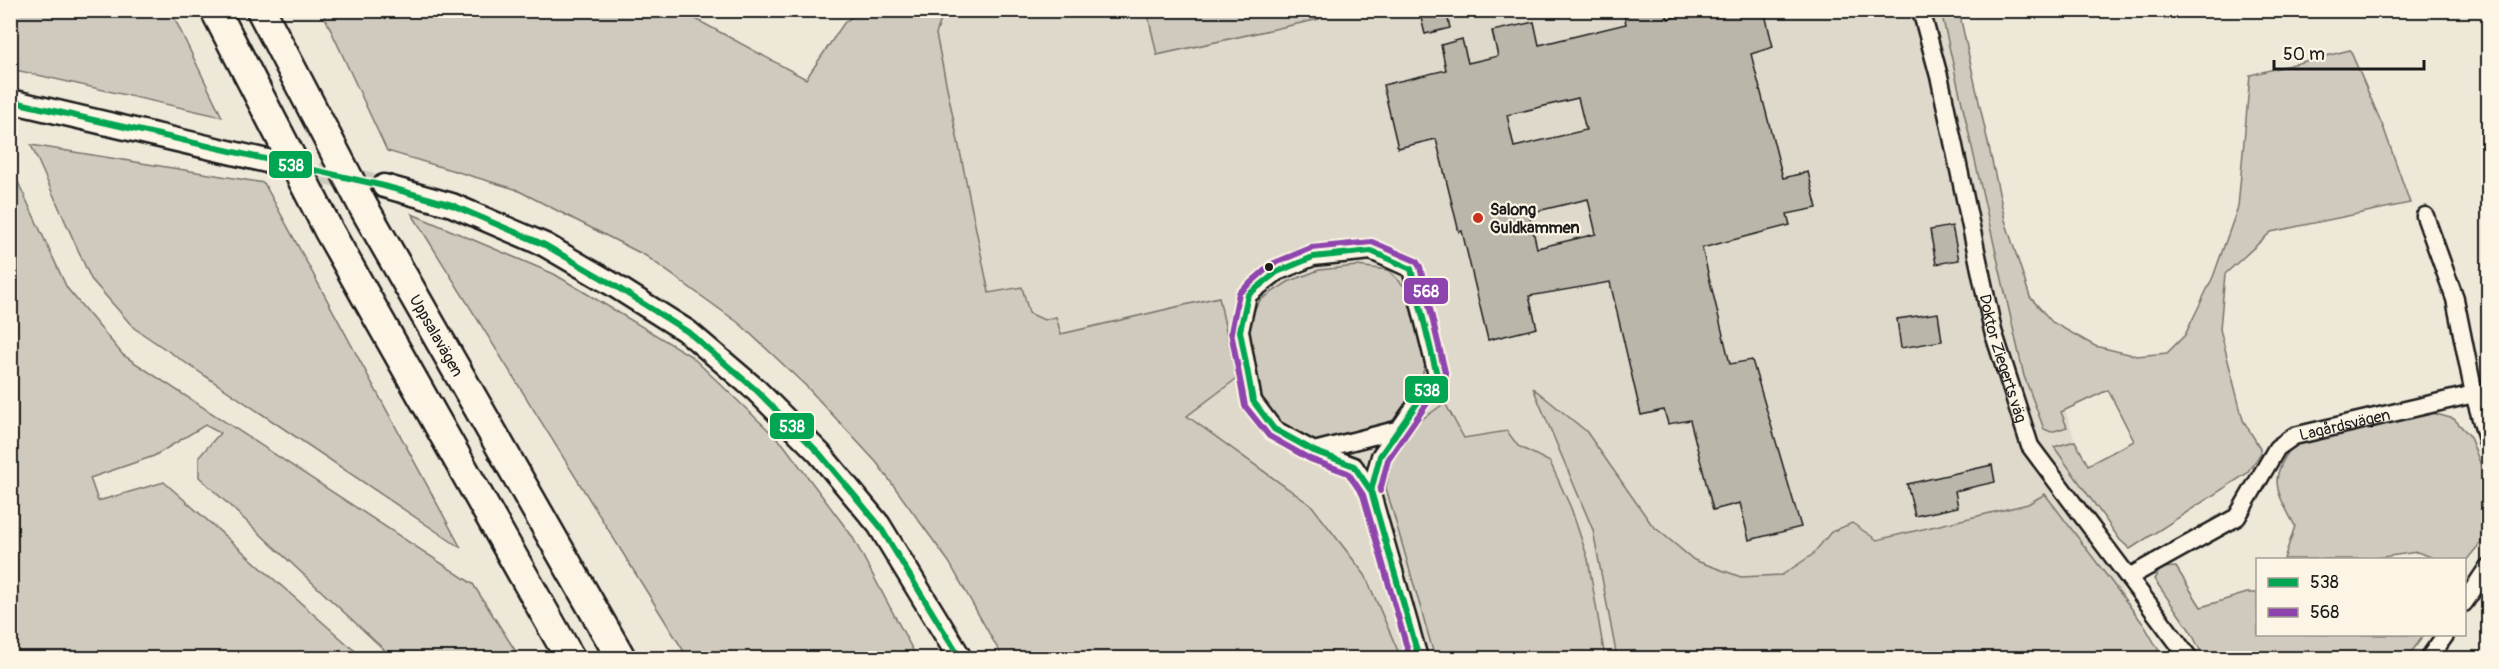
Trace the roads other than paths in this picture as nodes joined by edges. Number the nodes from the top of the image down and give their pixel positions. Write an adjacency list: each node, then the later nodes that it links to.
1 (215, 10): 17 (highway)
2 (261, 10): 18 (highway, Uppsalavägen)
3 (1921, 10): 14 (street, Doktor Ziegerts väg)
4 (10, 101): 5 (street)
5 (267, 161)
6 (384, 186): 19 (street)
7 (2426, 216): 8 (street)
8 (2474, 394): 10 (street); 14 (street, Lagårdsvägen)
9 (1396, 430): 11 (street); 11 (street); 12 (street)
10 (2488, 443)
11 (1314, 451): 12 (street)
12 (1371, 491): 20 (street)
13 (2488, 567): 15 (street)
14 (2129, 577): 21 (street, Doktor Ziegerts väg)
15 (2466, 600)
16 (2445, 636): 22 (street)
17 (570, 658)
18 (621, 658)
19 (960, 658)
20 (1419, 658)
21 (2189, 658)
22 (2429, 658)

